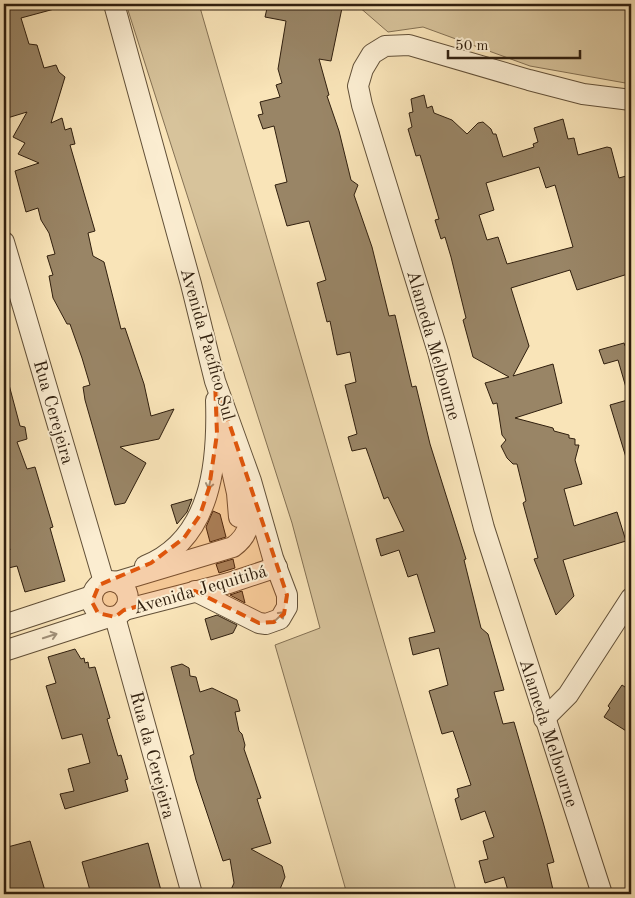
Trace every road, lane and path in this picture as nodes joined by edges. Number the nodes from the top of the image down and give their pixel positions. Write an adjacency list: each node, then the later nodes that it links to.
1 (114, 4): 4 (street, Avenida Pacífico Sul)
2 (630, 104): 13 (street, Alameda Melbourne)
3 (4, 242): 7 (street, Rua Cerejeira)
4 (215, 381): 5 (street, Avenida Pacífico Sul); 6 (street, one-way to 6); 6 (street); 7 (street, Avenida Jequitibá)
5 (275, 562): 8 (street, Avenida Jequitibá); 8 (street, Avenida Pacífico Sul, one-way to 5); 10 (street, Avenida Jequitibá)
6 (151, 563): 7 (street)
7 (105, 585): 10 (street); 10 (street); 11 (street, Avenida Jequitibá)
8 (195, 591): 10 (street, Avenida Jequitibá)
9 (631, 598): 13 (street)
10 (119, 611): 12 (street, Avenida Jequitibá, one-way to 10); 14 (street, Rua da Cerejeira)
11 (4, 625)
12 (4, 651)
13 (544, 719): 15 (street, Alameda Melbourne)
14 (192, 894)
15 (602, 894)

